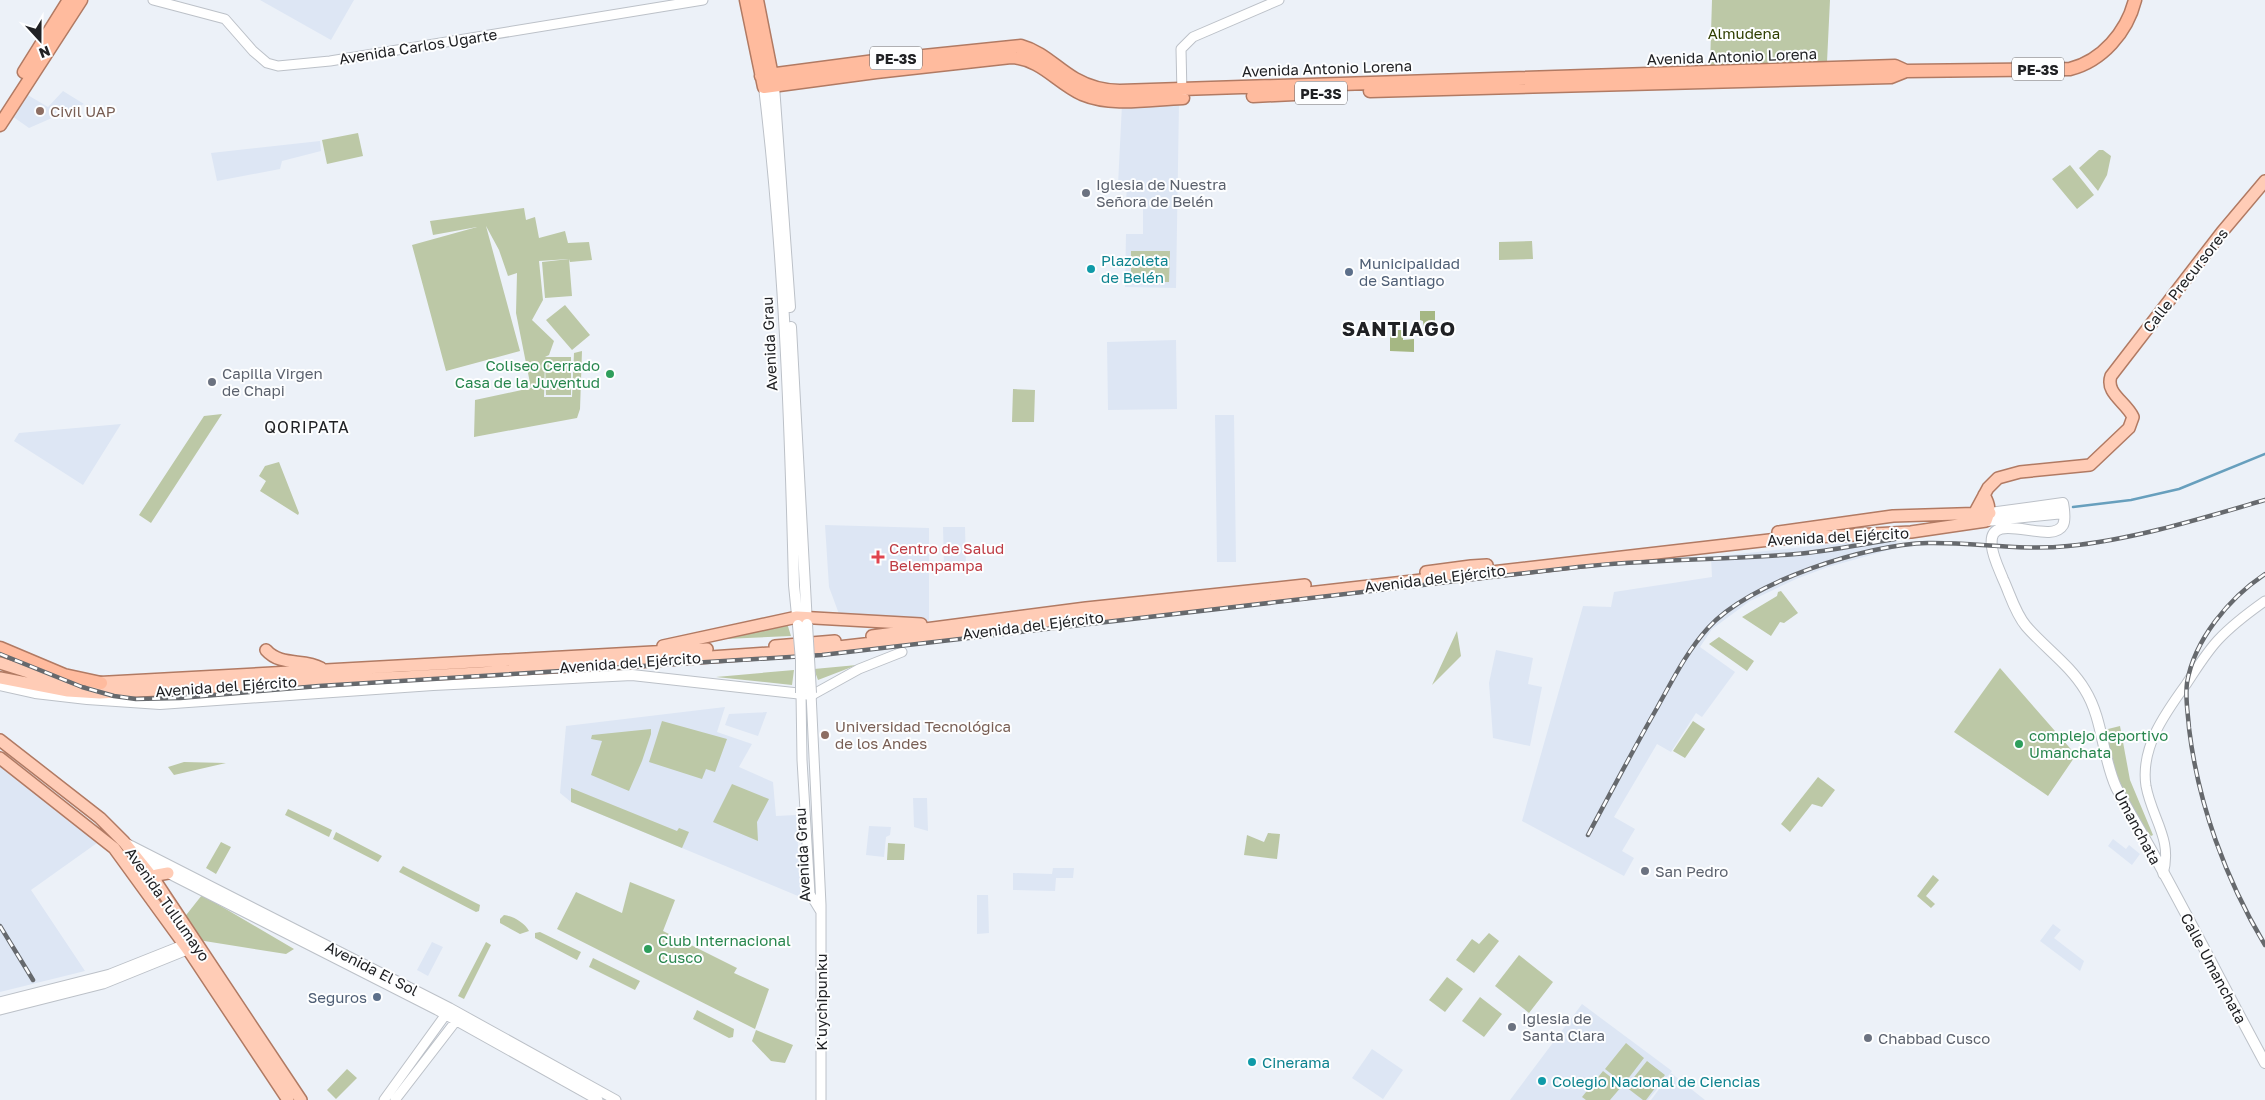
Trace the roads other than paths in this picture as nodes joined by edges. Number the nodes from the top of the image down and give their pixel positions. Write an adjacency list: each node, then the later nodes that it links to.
1 (69, 0): 11 (highway)
2 (81, 0): 12 (highway)
3 (154, 0): 4 (street, Avenida Carlos Ugarte)
4 (703, 0)
5 (746, 0): 9 (highway, Avenida Grau)
6 (757, 0): 9 (highway)
7 (1279, 0): 10 (street)
8 (2135, 0): 10 (highway, Avenida Antonio Lorena / PE-3S)
9 (768, 81): 10 (highway, Avenida Antonio Lorena / PE-3S); 17 (main road, Avenida Grau)
10 (1182, 93)
11 (0, 110)
12 (0, 125)
13 (2265, 180): 15 (main road, Calle Precursores)
14 (2064, 508): 15 (main road, Avenida del Ejército); 35 (main road, Umanchata)
15 (1981, 517): 18 (main road, Avenida del Ejército); 26 (main road, Avenida del Ejército)
16 (2265, 601): 35 (street)
17 (802, 621): 18 (main road); 22 (main road); 29 (main road, Avenida Grau, bridge)
18 (945, 626): 22 (main road, Avenida del Ejército)
19 (4, 648): 28 (highway)
20 (266, 650): 24 (main road)
21 (902, 652): 29 (street)
22 (632, 653): 24 (main road, Avenida del Ejército)
23 (0, 663): 28 (main road, Avenida del Ejército)
24 (325, 671): 28 (main road, Avenida del Ejército)
25 (0, 678): 26 (main road, Avenida del Ejército)
26 (27, 683): 27 (main road)
27 (0, 684): 29 (main road, Avenida del Ejército)
28 (101, 684)
29 (806, 694): 37 (street, Avenida Grau)
30 (0, 740): 32 (main road, Avenida Tullumayo)
31 (0, 758): 32 (main road, Avenida Tullumayo)
32 (119, 845): 33 (main road, Avenida Tullumayo); 38 (main road, Avenida Tullumayo); 41 (street, Avenida El Sol)
33 (136, 857): 34 (street, Avenida El Sol); 36 (main road, Avenida Tullumayo)
34 (168, 873): 36 (main road); 41 (street, Avenida El Sol)
35 (2163, 874): 43 (main road, Calle Umanchata)
36 (156, 882): 38 (main road, Avenida Tullumayo)
37 (821, 912): 44 (street, K'uychipunku)
38 (190, 946): 39 (street); 40 (street); 45 (main road, Avenida Tullumayo); 46 (main road, Avenida Tullumayo)
39 (0, 1002)
40 (0, 1010)
41 (448, 1012): 42 (street, Avenida El Sol); 47 (street)
42 (458, 1017): 48 (street); 49 (street, Avenida El Sol); 50 (street, Avenida El Sol)
43 (2265, 1063)
44 (821, 1096)
45 (288, 1100)
46 (301, 1100)
47 (384, 1100)
48 (395, 1100)
49 (598, 1100)
50 (616, 1100)

